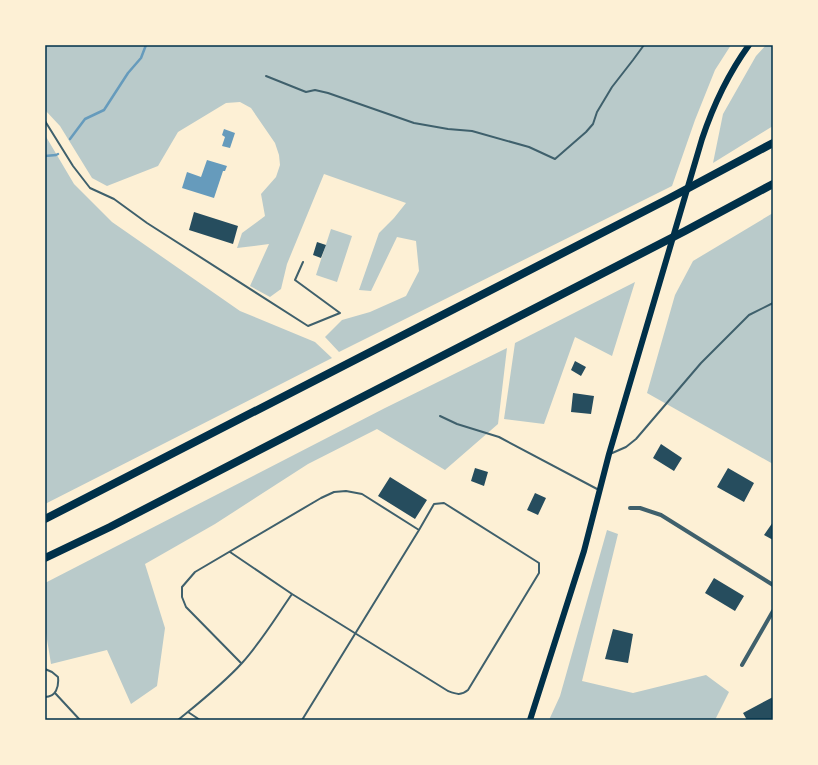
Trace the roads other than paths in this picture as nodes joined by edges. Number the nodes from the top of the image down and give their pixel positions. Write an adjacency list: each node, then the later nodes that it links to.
1 (644, 45): 3 (lane)
2 (749, 45): 10 (main road)
3 (266, 76)
4 (45, 121): 7 (lane)
5 (773, 143): 13 (highway)
6 (773, 184): 16 (highway)
7 (303, 262)
8 (773, 303): 10 (lane)
9 (440, 416): 11 (lane)
10 (609, 454): 11 (main road)
11 (600, 491): 31 (main road)
12 (630, 508): 17 (street)
13 (45, 519)
14 (419, 530): 15 (lane); 20 (lane); 20 (lane)
15 (230, 552): 18 (lane); 21 (lane)
16 (45, 558)
17 (773, 585)
18 (292, 594): 20 (lane); 21 (lane)
19 (773, 611): 22 (street)
20 (356, 632): 30 (lane)
21 (241, 663): 26 (lane)
22 (742, 665)
23 (45, 669): 24 (lane)
24 (55, 693): 25 (lane); 27 (lane)
25 (45, 697)
26 (188, 712): 28 (lane); 29 (lane)
27 (80, 720)
28 (178, 720)
29 (200, 720)
30 (302, 720)
31 (530, 720)

